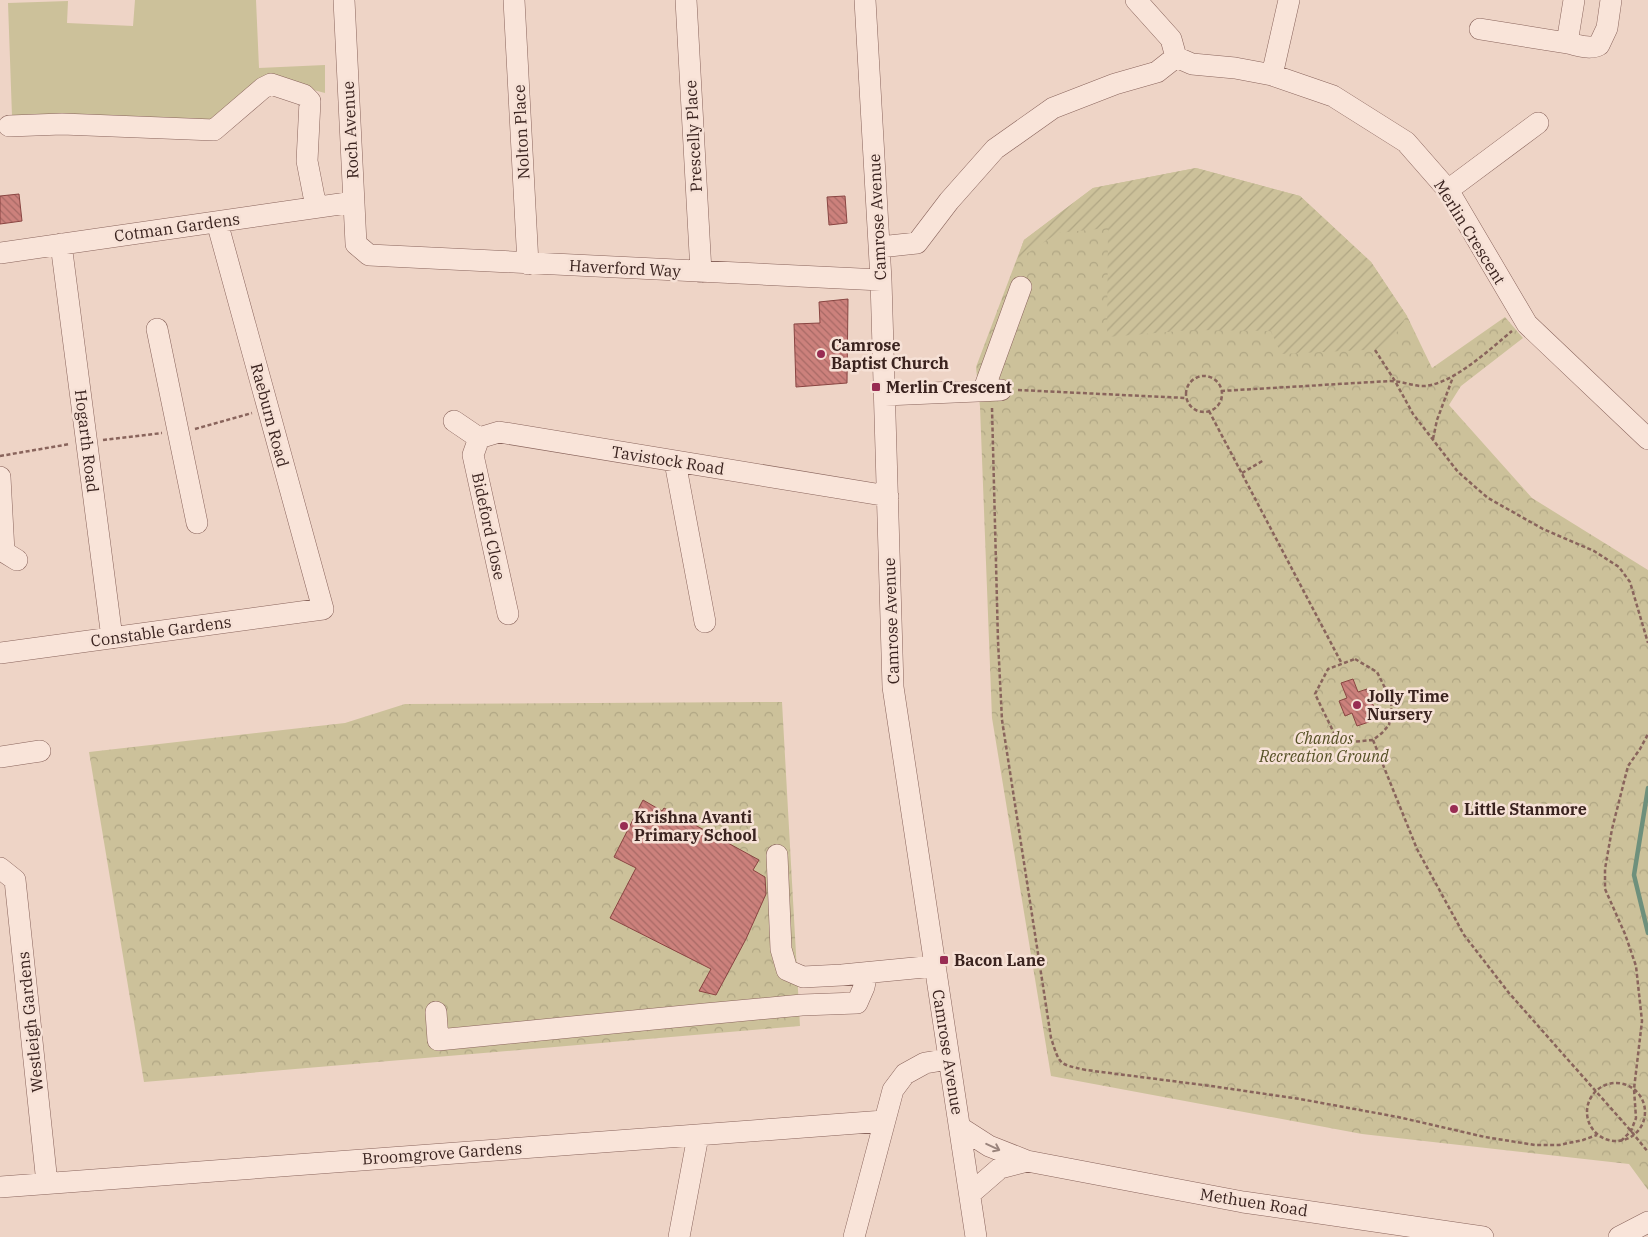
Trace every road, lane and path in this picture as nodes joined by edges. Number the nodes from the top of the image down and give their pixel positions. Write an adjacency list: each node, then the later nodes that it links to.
1 (344, 0): 16 (street, Roch Avenue)
2 (514, 0): 23 (street, Nolton Place)
3 (686, 0): 24 (street, Prescelly Place)
4 (865, 0): 20 (street, Camrose Avenue)
5 (1136, 0): 11 (street)
6 (1289, 0): 12 (street)
7 (1574, 0): 10 (street)
8 (1611, 0): 10 (street)
9 (1480, 29): 10 (street)
10 (1567, 43)
11 (1176, 57): 12 (street, Merlin Crescent); 20 (street)
12 (1272, 75): 15 (street, Merlin Crescent)
13 (1538, 123): 15 (street)
14 (9, 126): 17 (street)
15 (1448, 190): 27 (street, Merlin Crescent)
16 (354, 202): 17 (street, Cotman Gardens); 22 (street, Roch Avenue)
17 (316, 208): 18 (street, Cotman Gardens)
18 (217, 222): 19 (street, Cotman Gardens); 36 (street, Raeburn Road)
19 (61, 244): 21 (street, Cotman Gardens); 43 (street, Hogarth Road)
20 (880, 247): 25 (street, Camrose Avenue)
21 (0, 253)
22 (369, 255): 23 (street, Haverford Way)
23 (528, 264): 24 (street, Haverford Way)
24 (701, 272): 25 (street, Haverford Way)
25 (881, 280): 34 (street, Camrose Avenue)
26 (1022, 287): 32 (street)
27 (1527, 324): 30 (path); 41 (street, Merlin Crescent)
28 (157, 329): 39 (street)
29 (1375, 350): 31 (path)
30 (1453, 377): 31 (path); 42 (path)
31 (1395, 381): 33 (path); 42 (path)
32 (992, 389): 34 (street); 35 (path); 74 (path)
33 (1221, 391): 35 (path); 37 (path)
34 (885, 395): 49 (street, Camrose Avenue)
35 (1186, 398): 37 (path)
36 (268, 409): 39 (path); 52 (street, Raeburn Road)
37 (1208, 410): 47 (path)
38 (454, 421): 40 (street)
39 (178, 431): 43 (path); 50 (street)
40 (479, 438): 46 (street, Tavistock Road); 53 (street, Bideford Close)
41 (1648, 439)
42 (1432, 440): 56 (path)
43 (87, 442): 44 (path); 55 (street, Hogarth Road)
44 (0, 456)
45 (1264, 460): 47 (path)
46 (675, 462): 49 (street, Tavistock Road); 54 (street)
47 (1242, 473): 58 (path)
48 (0, 478): 51 (street)
49 (888, 496): 65 (street, Camrose Avenue)
50 (197, 523)
51 (17, 560)
52 (322, 609): 55 (street, Constable Gardens)
53 (508, 614)
54 (706, 622)
55 (112, 638): 57 (street, Constable Gardens)
56 (1648, 643)
57 (0, 653)
58 (1342, 664): 60 (path); 60 (path)
59 (1648, 734): 69 (path)
60 (1373, 740): 70 (path)
61 (40, 752): 62 (street)
62 (0, 756)
63 (777, 855): 66 (street)
64 (0, 868): 80 (street, Westleigh Gardens)
65 (935, 966): 66 (street); 68 (street, Camrose Avenue)
66 (867, 972): 67 (street)
67 (436, 1012)
68 (949, 1060): 71 (street); 72 (street, Camrose Avenue)
69 (1634, 1089): 70 (path); 73 (path); 75 (path)
70 (1596, 1091): 73 (path); 74 (path)
71 (884, 1121): 76 (street, Broomgrove Gardens); 86 (street)
72 (961, 1128): 79 (street, Methuen Road, one-way to 79); 82 (street, Camrose Avenue)
73 (1631, 1131): 75 (path); 77 (path)
74 (1597, 1135): 77 (path)
75 (1635, 1135): 77 (path); 78 (path)
76 (698, 1136): 80 (street, Broomgrove Gardens); 85 (street)
77 (1621, 1141)
78 (1648, 1152)
79 (1026, 1161): 82 (street, Methuen Road); 84 (street, Methuen Road)
80 (47, 1183): 81 (street, Broomgrove Gardens)
81 (0, 1187)
82 (970, 1194): 87 (street, Camrose Avenue)
83 (1648, 1222): 88 (street)
84 (1470, 1236)
85 (680, 1237)
86 (854, 1237)
87 (976, 1237)
88 (1619, 1237)

